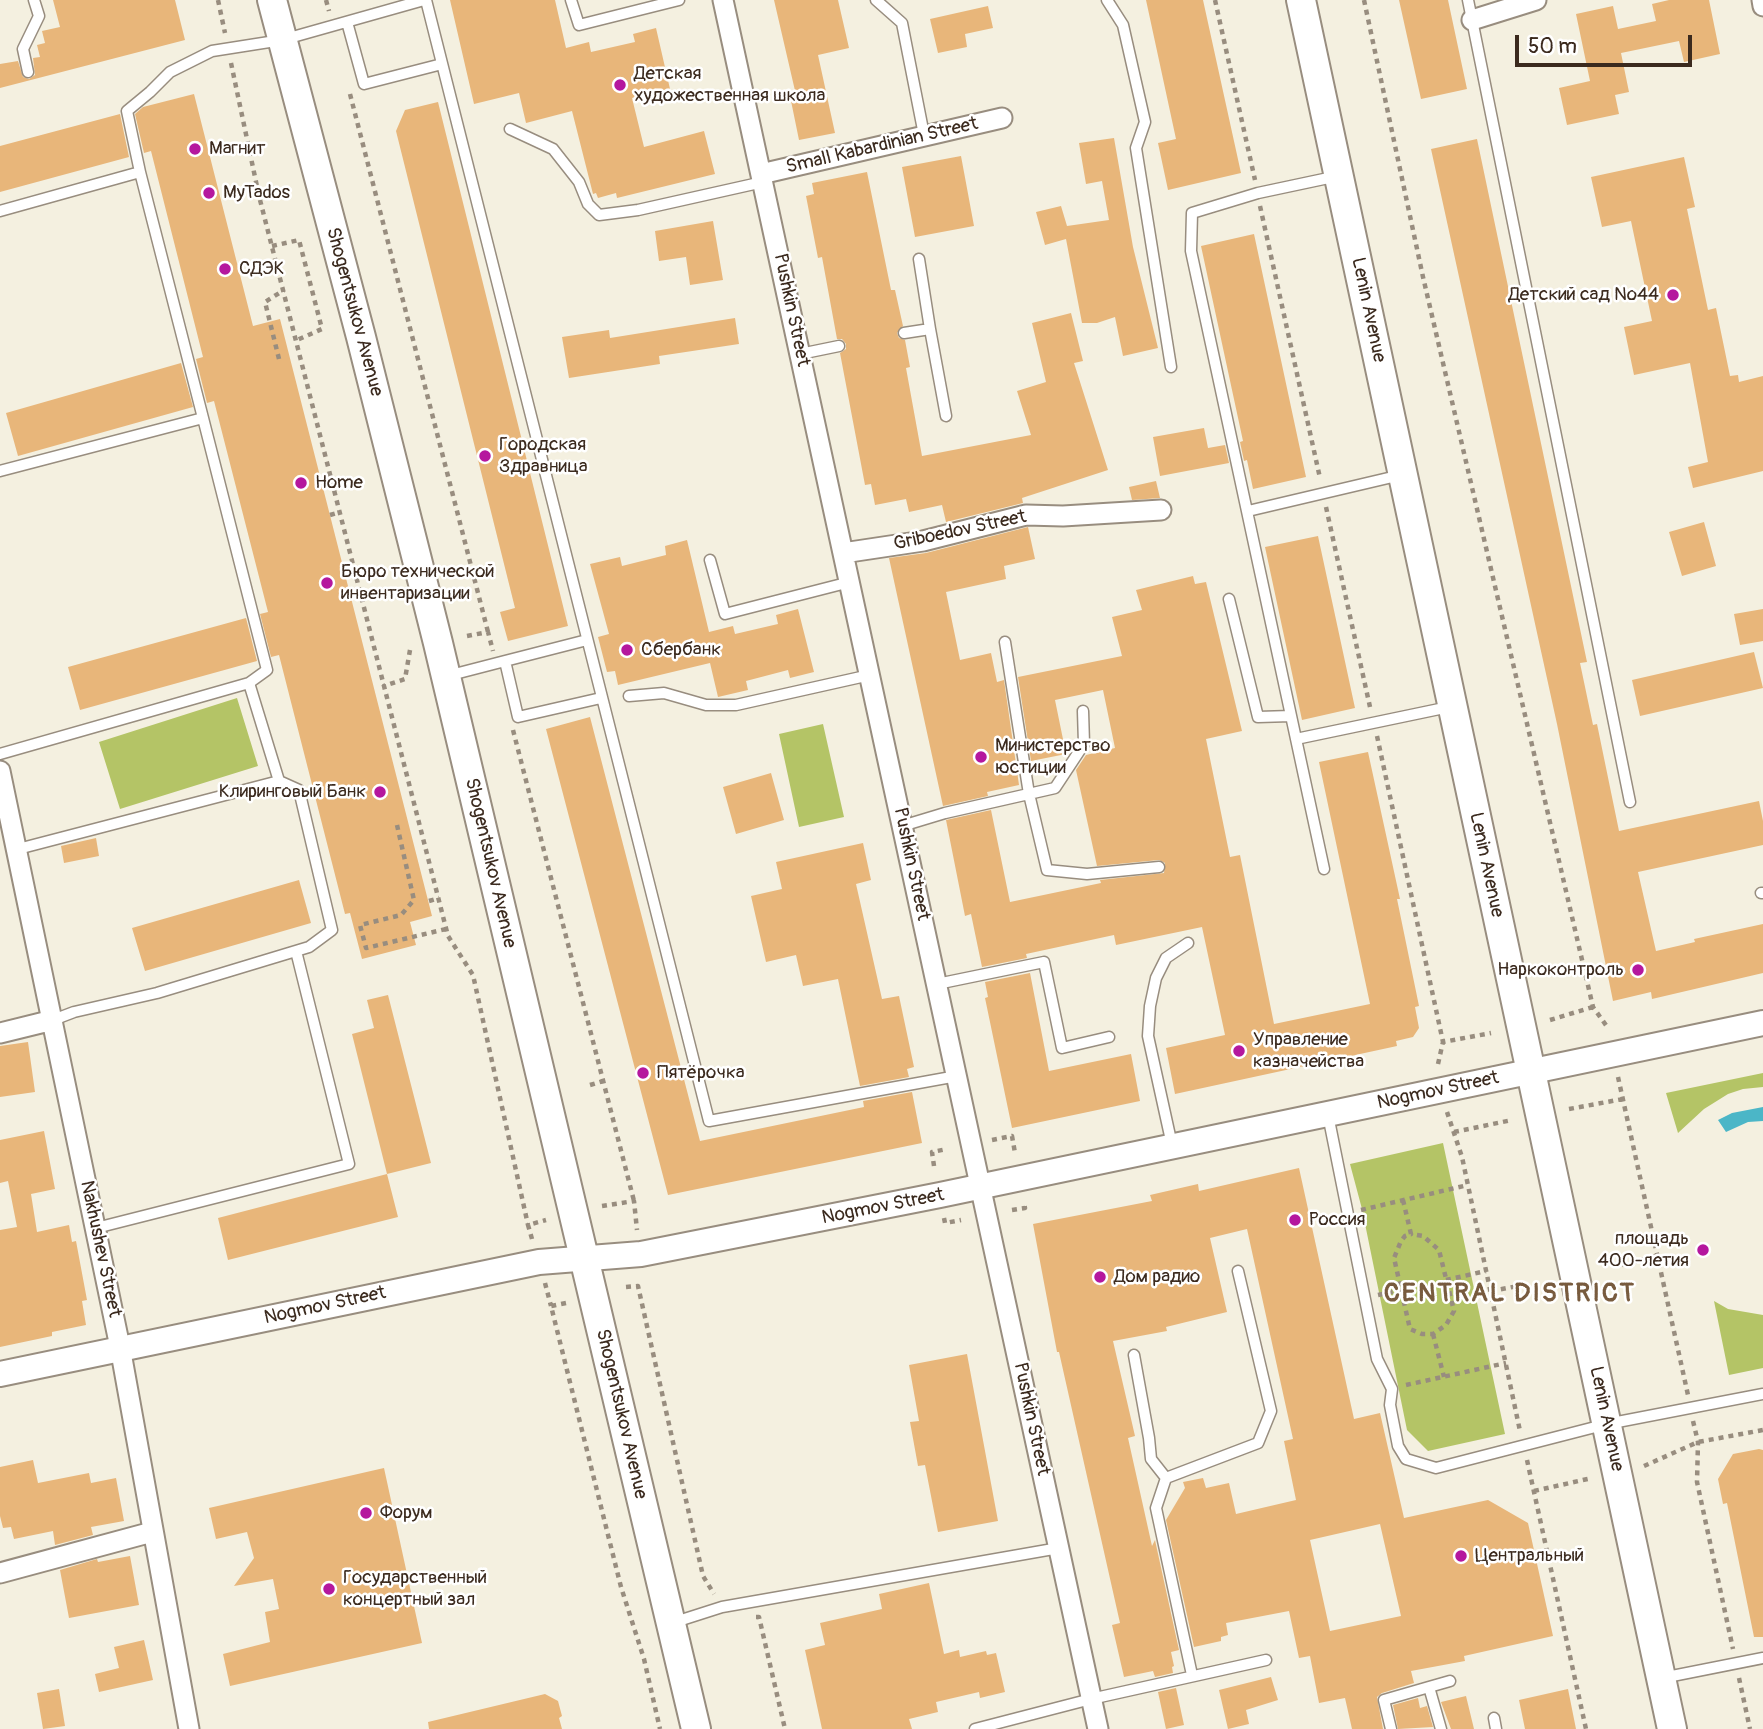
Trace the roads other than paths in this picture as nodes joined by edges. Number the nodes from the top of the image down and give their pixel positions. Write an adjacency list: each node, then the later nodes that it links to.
1 (34, 0): 18 (lane)
2 (272, 0): 16 (main road, Shogentsukov Avenue)
3 (425, 0): 15 (lane); 17 (lane)
4 (571, 0): 5 (lane)
5 (680, 0)
6 (723, 0): 24 (street, Pushkin Street)
7 (876, 0): 21 (lane)
8 (1107, 0): 31 (lane)
9 (1301, 0): 23 (main road, Lenin Avenue)
10 (1468, 0): 14 (lane)
11 (1536, 0): 14 (street)
12 (1762, 0): 13 (street)
13 (1763, 6)
14 (1472, 20): 58 (lane)
15 (347, 22): 16 (lane); 17 (lane)
16 (282, 40): 22 (lane); 46 (main road, Shogentsukov Avenue)
17 (442, 64): 42 (lane)
18 (28, 72)
19 (1002, 118): 21 (street, Small Kabardinian Street)
20 (510, 129): 24 (lane)
21 (925, 135): 24 (street, Small Kabardinian Street)
22 (140, 172): 25 (lane); 33 (lane)
23 (1338, 175): 35 (main road, Lenin Avenue); 37 (lane)
24 (762, 178): 30 (street, Pushkin Street)
25 (0, 211)
26 (919, 259): 27 (lane)
27 (930, 328): 28 (lane); 32 (lane)
28 (904, 333)
29 (838, 346): 30 (lane)
30 (800, 354): 38 (street, Pushkin Street)
31 (1171, 367)
32 (946, 416)
33 (203, 418): 34 (lane); 47 (lane)
34 (0, 471)
35 (1403, 475): 37 (lane); 50 (main road, Lenin Avenue)
36 (1161, 510): 38 (street, Griboedov Street)
37 (1248, 511): 52 (lane)
38 (843, 553): 40 (street, Pushkin Street)
39 (710, 560): 40 (lane)
40 (850, 582): 45 (street, Pushkin Street)
41 (1229, 599): 52 (lane)
42 (587, 640): 44 (lane); 49 (lane)
43 (1005, 642): 57 (lane)
44 (501, 662): 46 (lane); 49 (lane)
45 (870, 675): 48 (lane); 59 (street, Pushkin Street)
46 (446, 677): 76 (main road, Shogentsukov Avenue)
47 (249, 683): 54 (lane); 56 (lane)
48 (629, 696)
49 (601, 698): 71 (lane)
50 (1452, 706): 53 (lane); 70 (main road, Lenin Avenue)
51 (1083, 711): 57 (lane)
52 (1290, 716): 53 (lane)
53 (1296, 739): 62 (lane)
54 (0, 754)
55 (1, 777): 60 (street, Nakhushev Street)
56 (279, 781): 60 (lane); 64 (lane)
57 (1029, 794): 59 (lane); 61 (lane)
58 (1630, 802)
59 (902, 826): 65 (street, Pushkin Street)
60 (18, 849): 66 (street, Nakhushev Street)
61 (1159, 867)
62 (1324, 869)
63 (1188, 943): 73 (lane)
64 (296, 951): 66 (lane); 75 (lane)
65 (937, 984): 69 (lane); 71 (street, Pushkin Street)
66 (53, 1020): 68 (street); 75 (street, Nakhushev Street)
67 (1763, 1023): 70 (street, Nogmov Street)
68 (0, 1033)
69 (1109, 1037)
70 (1531, 1071): 72 (street, Nogmov Street); 82 (main road, Lenin Avenue)
71 (957, 1076): 74 (street, Pushkin Street)
72 (1328, 1115): 73 (street, Nogmov Street); 82 (lane)
73 (1172, 1147): 74 (street, Nogmov Street)
74 (981, 1187): 76 (street, Nogmov Street); 85 (street, Pushkin Street)
75 (96, 1228): 78 (street, Nakhushev Street)
76 (584, 1259): 78 (street, Nogmov Street); 87 (main road, Shogentsukov Avenue)
77 (1238, 1271): 83 (lane)
78 (120, 1347): 80 (street, Nogmov Street); 84 (street, Nakhushev Street)
79 (1134, 1355): 83 (lane)
80 (0, 1374)
81 (1763, 1394): 82 (lane)
82 (1607, 1424): 91 (main road, Lenin Avenue)
83 (1166, 1478): 90 (lane)
84 (152, 1532): 86 (street); 95 (street, Nakhushev Street)
85 (1059, 1548): 87 (lane); 94 (street, Pushkin Street)
86 (0, 1573)
87 (671, 1623): 96 (main road, Shogentsukov Avenue)
88 (1763, 1658): 91 (lane)
89 (1266, 1660): 90 (lane)
90 (1192, 1675): 94 (lane)
91 (1661, 1678): 101 (main road, Lenin Avenue)
92 (1450, 1681): 93 (lane)
93 (1429, 1687): 99 (lane); 100 (lane)
94 (1091, 1699): 97 (lane); 98 (street, Pushkin Street)
95 (189, 1729)
96 (696, 1729)
97 (975, 1729)
98 (1098, 1729)
99 (1391, 1729)
100 (1441, 1729)
101 (1672, 1729)

